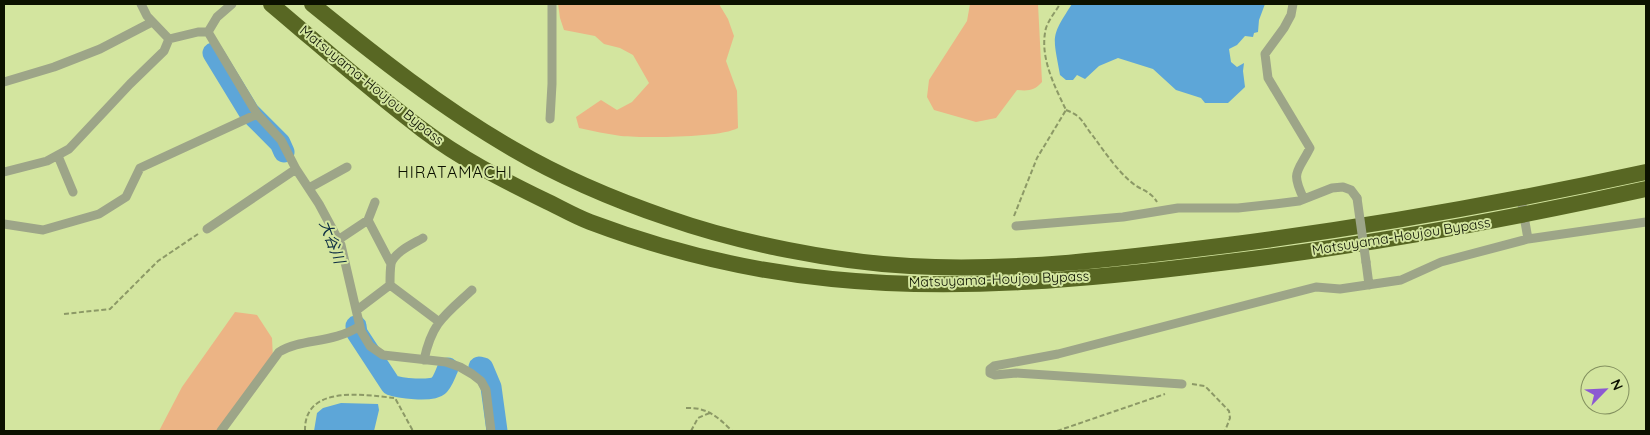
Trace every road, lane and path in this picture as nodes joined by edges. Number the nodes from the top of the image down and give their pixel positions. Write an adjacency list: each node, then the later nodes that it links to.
1 (141, 4): 8 (street)
2 (232, 4): 9 (street)
3 (271, 4): 27 (highway, Matsuyama-Houjou Bypass)
4 (312, 4): 23 (highway, Matsuyama-Houjou Bypass)
5 (552, 4): 14 (street)
6 (1060, 4): 12 (path)
7 (1293, 4): 24 (street)
8 (152, 22): 10 (street); 11 (street)
9 (208, 32): 10 (street); 13 (street)
10 (169, 39): 15 (street)
11 (4, 82)
12 (1066, 110): 26 (path); 31 (path)
13 (257, 114): 17 (street); 30 (street)
14 (550, 119)
15 (58, 156): 18 (street); 22 (street)
16 (348, 167): 20 (street)
17 (296, 169): 20 (street); 32 (street)
18 (4, 172)
19 (1646, 172): 23 (highway, Matsuyama-Houjou Bypass)
20 (309, 188): 35 (street)
21 (1646, 189): 27 (highway, Matsuyama-Houjou Bypass)
22 (73, 192)
23 (1521, 198): 27 (street)
24 (1304, 199): 26 (street); 37 (street, bridge)
25 (375, 202): 28 (street)
26 (1159, 211): 31 (street)
27 (1525, 216): 34 (street)
28 (368, 220): 35 (street); 36 (street)
29 (1646, 222): 34 (street)
30 (4, 224)
31 (1016, 226)
32 (207, 229): 41 (path)
33 (423, 238): 36 (street)
34 (1528, 239): 37 (street)
35 (338, 240): 40 (street)
36 (391, 264): 38 (street)
37 (1368, 284): 45 (street)
38 (390, 285): 40 (street); 42 (street)
39 (472, 290): 42 (street)
40 (357, 310): 43 (street)
41 (64, 314)
42 (438, 320): 44 (street)
43 (360, 326): 44 (street); 48 (street)
44 (424, 360): 51 (street)
45 (1182, 384): 54 (path); 55 (path)
46 (686, 408): 47 (path)
47 (712, 412): 52 (path); 53 (path)
48 (221, 431)
49 (305, 431): 50 (path)
50 (413, 431)
51 (491, 431)
52 (691, 431)
53 (732, 431)
54 (1057, 431)
55 (1225, 431)

